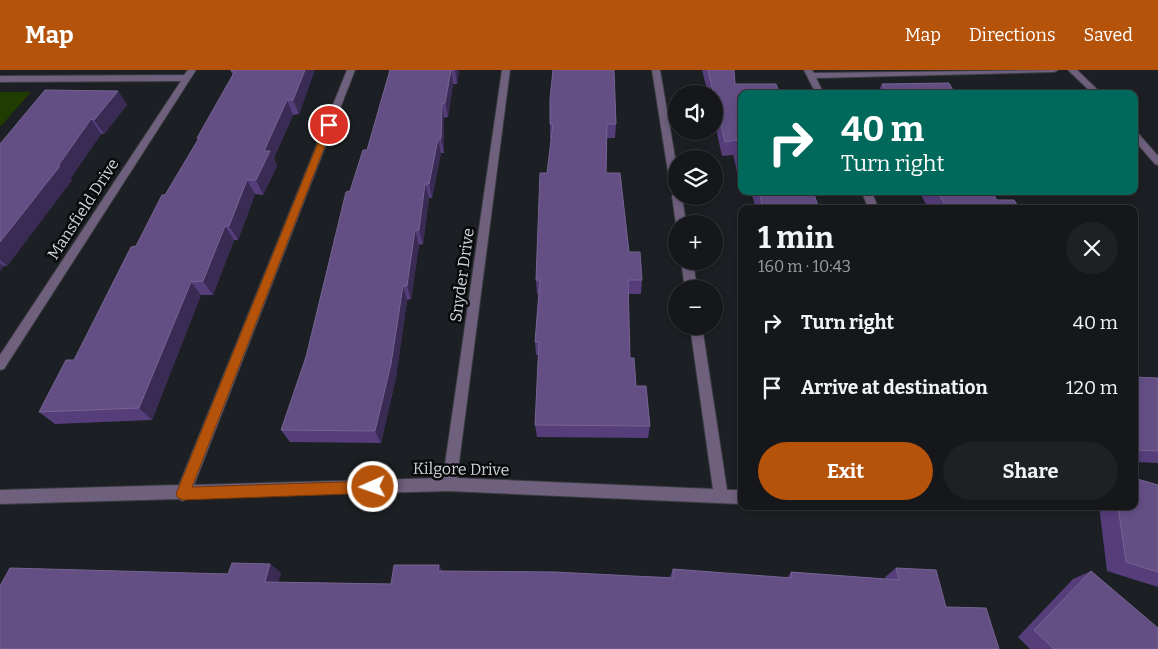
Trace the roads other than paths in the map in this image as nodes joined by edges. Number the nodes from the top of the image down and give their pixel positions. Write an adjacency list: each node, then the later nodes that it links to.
1 (351, 70): 18 (street)
2 (506, 70): 17 (street, Snyder Drive)
3 (656, 70): 13 (street)
4 (1054, 70): 6 (street)
5 (1072, 70): 11 (street)
6 (949, 71): 7 (street)
7 (810, 73): 10 (street)
8 (189, 74): 9 (street); 16 (street, Mansfield Drive)
9 (0, 78)
10 (818, 90)
11 (1094, 90)
12 (1138, 139): 14 (street)
13 (669, 150)
14 (1158, 162)
15 (697, 335): 20 (street)
16 (0, 365)
17 (449, 484): 18 (street, Kilgore Drive); 20 (street, Kilgore Drive)
18 (183, 494): 19 (street, Kilgore Drive)
19 (0, 497)
20 (721, 497): 21 (street, Kilgore Drive)
21 (738, 497)

